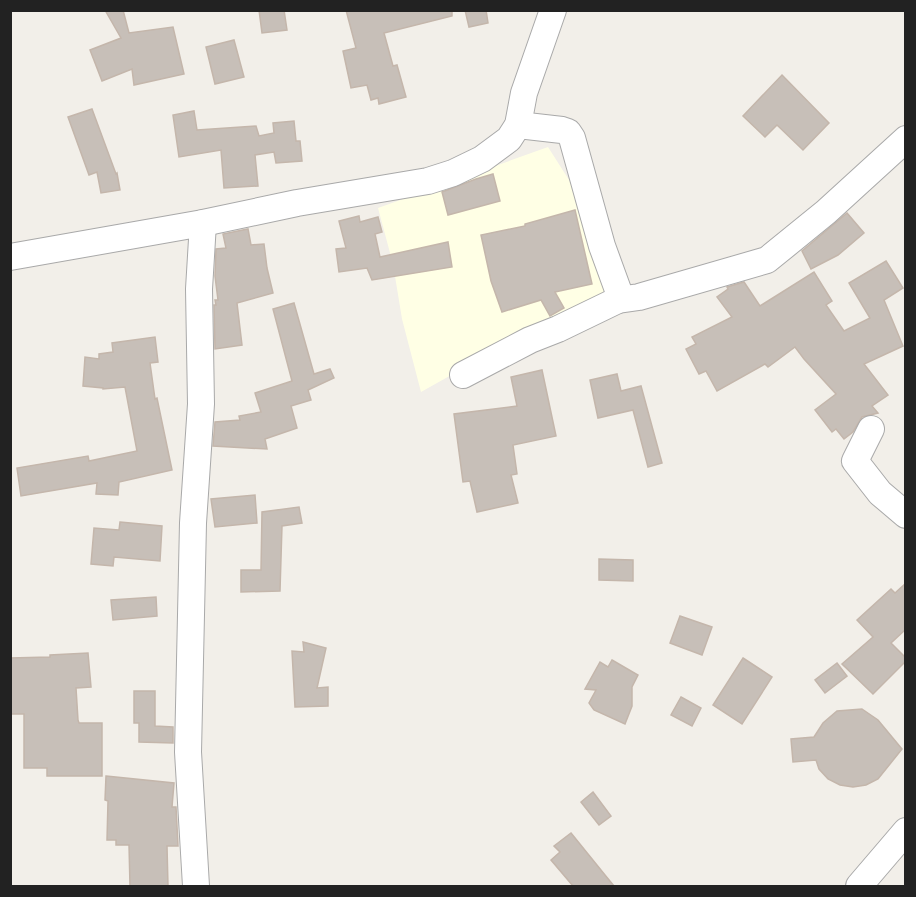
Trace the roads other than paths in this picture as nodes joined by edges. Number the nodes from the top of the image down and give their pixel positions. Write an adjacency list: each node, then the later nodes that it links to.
1 (553, 10): 2 (street)
2 (518, 125): 4 (street); 6 (street)
3 (906, 139): 6 (street)
4 (203, 223): 5 (street); 12 (street)
5 (10, 257)
6 (618, 300): 7 (street)
7 (463, 375)
8 (871, 429): 9 (street)
9 (906, 515)
10 (906, 831): 11 (street)
11 (864, 885)
12 (196, 886)

